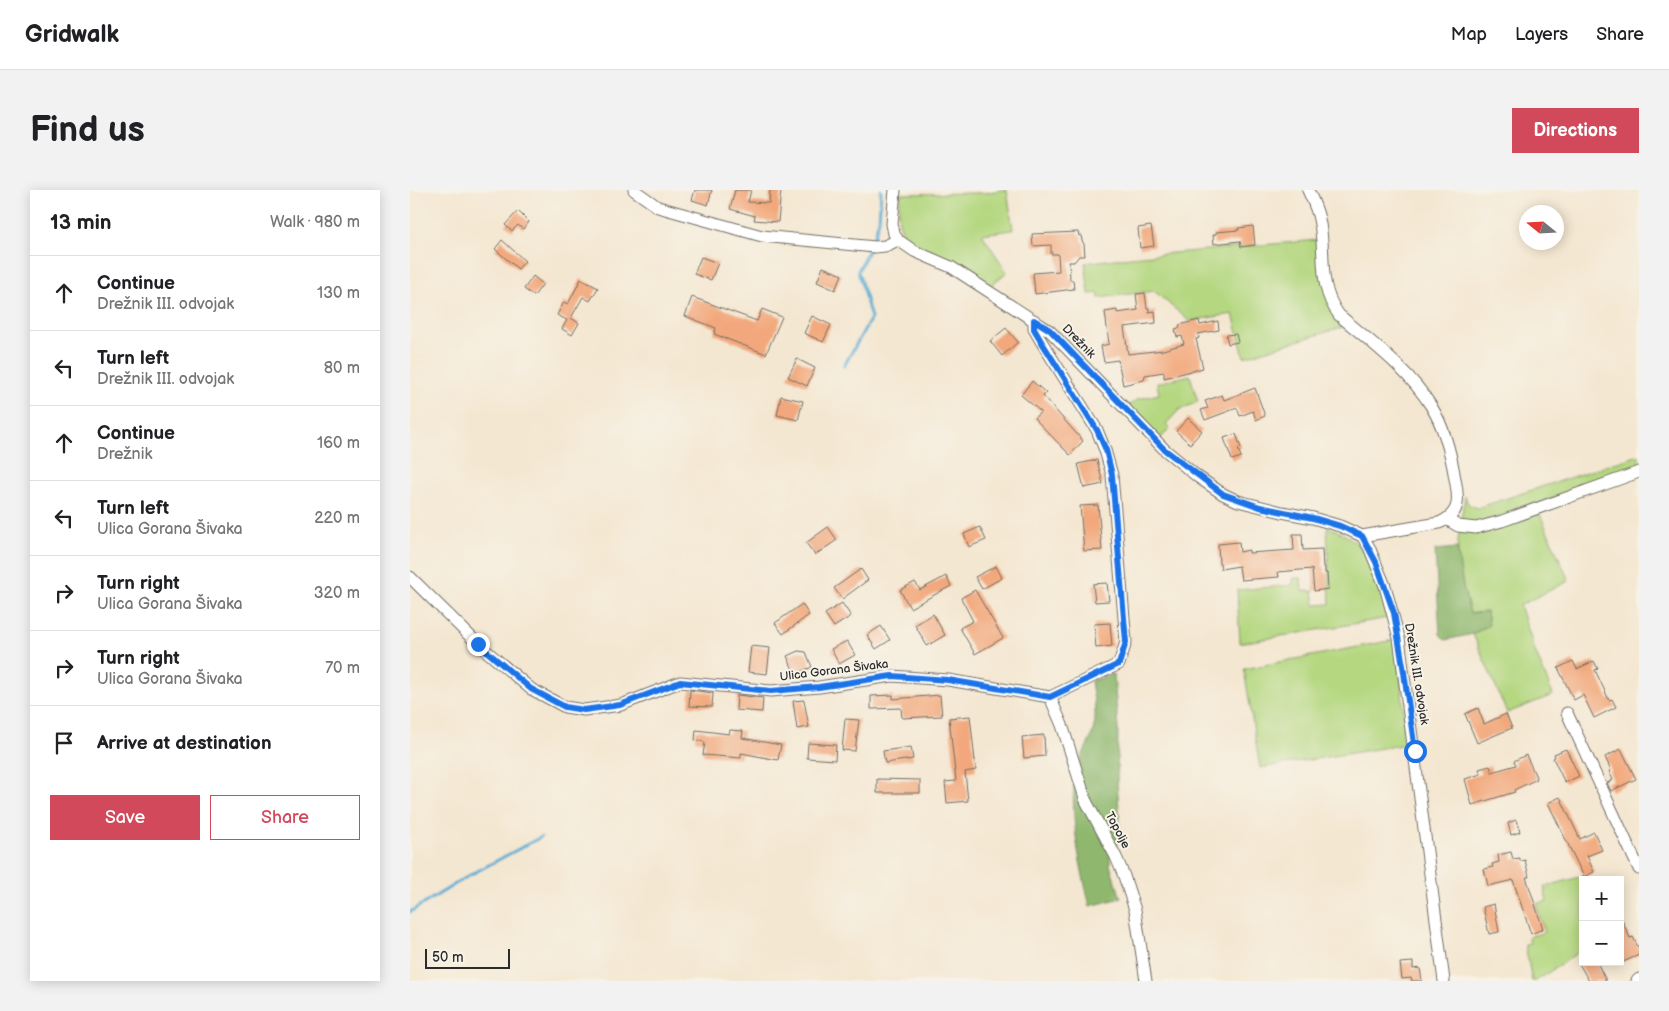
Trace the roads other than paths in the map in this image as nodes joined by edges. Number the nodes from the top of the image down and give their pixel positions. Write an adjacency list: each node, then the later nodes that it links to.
1 (634, 190): 4 (street)
2 (895, 190): 4 (street)
3 (1308, 190): 7 (street)
4 (898, 240): 5 (street, Drežnik)
5 (1034, 320): 8 (street, Drežnik); 10 (street)
6 (1639, 472): 7 (street)
7 (1448, 520): 8 (street)
8 (1362, 536): 14 (street, Drežnik III. odvojak)
9 (410, 577): 10 (street, Ulica Gorana Šivaka)
10 (1050, 697): 13 (street, Topolje)
11 (1566, 713): 12 (street)
12 (1639, 869)
13 (1146, 981)
14 (1444, 981)

